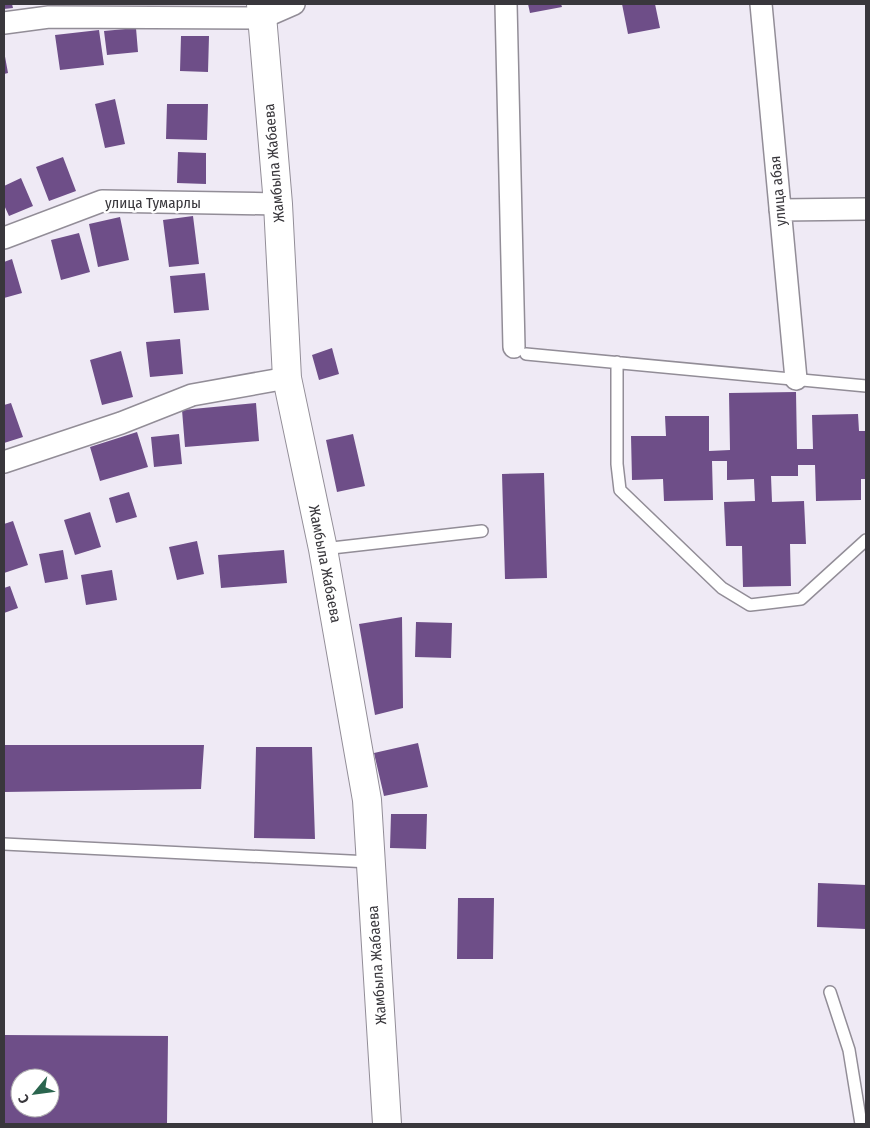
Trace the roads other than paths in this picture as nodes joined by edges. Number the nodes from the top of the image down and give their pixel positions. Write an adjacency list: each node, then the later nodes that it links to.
1 (294, 4): 4 (street)
2 (506, 4): 10 (street)
3 (760, 4): 8 (street, улица абая)
4 (261, 11): 5 (street); 6 (street, Жамбыла Жабаева)
5 (4, 23)
6 (278, 204): 9 (street, улица Тумарлы); 12 (street, Жамбыла Жабаева)
7 (866, 209): 8 (street)
8 (780, 210): 13 (street, улица абая)
9 (4, 238)
10 (520, 350): 11 (lane)
11 (617, 362): 13 (lane); 17 (lane)
12 (287, 378): 15 (street); 18 (street, Жамбыла Жабаева)
13 (796, 379): 14 (lane)
14 (866, 386)
15 (4, 462)
16 (482, 531): 18 (lane)
17 (866, 540)
18 (323, 549): 20 (street, Жамбыла Жабаева)
19 (4, 844): 20 (lane)
20 (370, 862): 22 (street, Жамбыла Жабаева)
21 (830, 992): 23 (lane)
22 (387, 1124)
23 (861, 1124)

